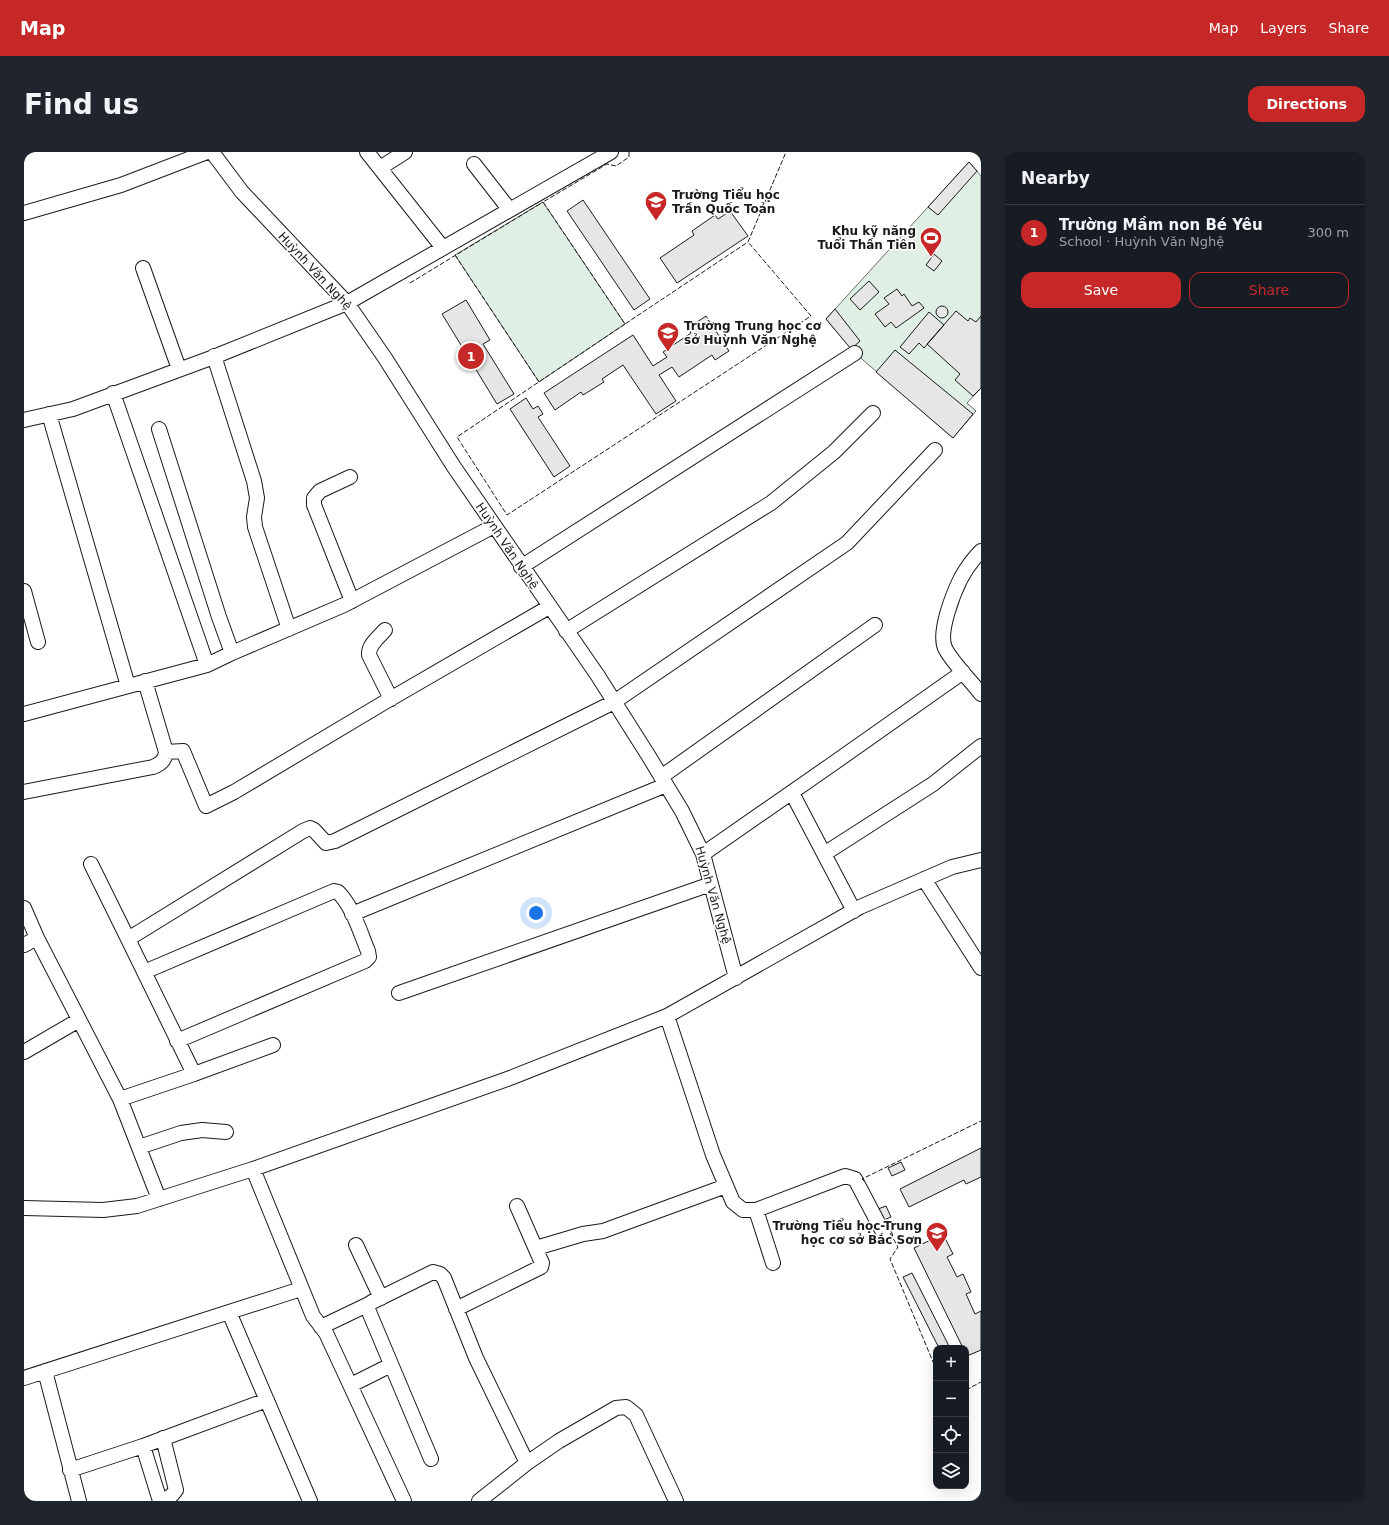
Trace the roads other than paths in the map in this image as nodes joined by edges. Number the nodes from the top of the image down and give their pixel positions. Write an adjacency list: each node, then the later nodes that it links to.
1 (207, 152): 9 (street)
2 (212, 152): 12 (street, Huỳnh Văn Nghệ)
3 (367, 152): 7 (street)
4 (405, 152): 7 (street)
5 (611, 152): 8 (street)
6 (474, 164): 8 (street)
7 (380, 168): 10 (street)
8 (509, 209): 10 (street)
9 (24, 213)
10 (443, 248): 12 (street)
11 (143, 268): 15 (street)
12 (347, 303): 14 (street); 23 (street, Huỳnh Văn Nghệ)
13 (855, 353): 25 (street)
14 (214, 356): 15 (street); 30 (street)
15 (179, 369): 16 (street)
16 (113, 394): 17 (street); 35 (street)
17 (48, 414): 19 (street); 38 (street)
18 (873, 414): 32 (street)
19 (24, 420)
20 (159, 429): 34 (street)
21 (935, 450): 41 (street)
22 (350, 477): 27 (street)
23 (494, 526): 25 (street, Huỳnh Văn Nghệ); 27 (street)
24 (979, 558): 36 (street)
25 (521, 567): 28 (street, Huỳnh Văn Nghệ)
26 (24, 592): 33 (street)
27 (352, 601): 30 (street)
28 (549, 607): 32 (street, Huỳnh Văn Nghệ); 40 (street)
29 (875, 625): 45 (street)
30 (289, 629): 34 (street)
31 (385, 630): 40 (street)
32 (566, 631): 41 (street, Huỳnh Văn Nghệ)
33 (38, 642)
34 (232, 652): 35 (street)
35 (206, 665): 37 (street)
36 (963, 672): 39 (street); 47 (street)
37 (145, 681): 38 (street); 44 (street)
38 (128, 686): 42 (street)
39 (981, 694)
40 (391, 699): 44 (street)
41 (614, 702): 45 (street, Huỳnh Văn Nghệ); 58 (street)
42 (24, 714)
43 (981, 746): 49 (street)
44 (166, 752): 46 (street)
45 (663, 781): 48 (street, Huỳnh Văn Nghệ); 56 (street)
46 (24, 792)
47 (792, 793): 48 (street); 49 (street)
48 (703, 854): 53 (street, Huỳnh Văn Nghệ)
49 (824, 854): 55 (street)
50 (981, 860): 52 (street)
51 (91, 864): 58 (street)
52 (924, 879): 55 (street); 60 (street)
53 (711, 884): 62 (street, Huỳnh Văn Nghệ); 63 (street)
54 (24, 908): 57 (street)
55 (854, 911): 62 (street)
56 (352, 914): 61 (street); 66 (street)
57 (37, 938): 59 (street); 65 (street)
58 (128, 939): 61 (street)
59 (24, 945)
60 (981, 968)
61 (144, 972): 66 (street)
62 (736, 978): 64 (street)
63 (399, 993)
64 (667, 1016): 73 (street); 74 (street)
65 (79, 1020): 68 (street); 70 (street)
66 (177, 1041): 69 (street)
67 (274, 1045): 69 (street)
68 (24, 1052)
69 (194, 1074): 70 (street)
70 (120, 1099): 72 (street)
71 (226, 1132): 72 (street)
72 (138, 1147): 75 (street)
73 (253, 1169): 75 (street); 83 (street)
74 (726, 1186): 78 (street); 81 (street)
75 (159, 1199): 77 (street)
76 (517, 1206): 81 (street)
77 (24, 1208)
78 (756, 1210): 79 (street); 82 (street)
79 (885, 1236)
80 (356, 1245): 84 (street)
81 (536, 1248): 85 (street)
82 (773, 1263)
83 (301, 1289): 86 (street); 87 (street)
84 (375, 1301): 85 (street); 87 (street); 88 (street)
85 (456, 1310): 96 (street)
86 (229, 1312): 89 (street); 92 (street)
87 (321, 1327): 91 (street)
88 (392, 1365): 91 (street); 95 (street)
89 (45, 1371): 90 (street); 97 (street)
90 (24, 1378)
91 (351, 1385): 102 (street)
92 (267, 1400): 93 (street); 101 (street)
93 (163, 1438): 94 (street); 100 (street)
94 (143, 1446): 97 (street); 99 (street)
95 (431, 1459)
96 (527, 1463): 103 (street); 104 (street)
97 (70, 1470): 98 (street)
98 (79, 1501)
99 (160, 1501)
100 (164, 1501)
101 (310, 1501)
102 (404, 1501)
103 (478, 1501)
104 (676, 1501)

